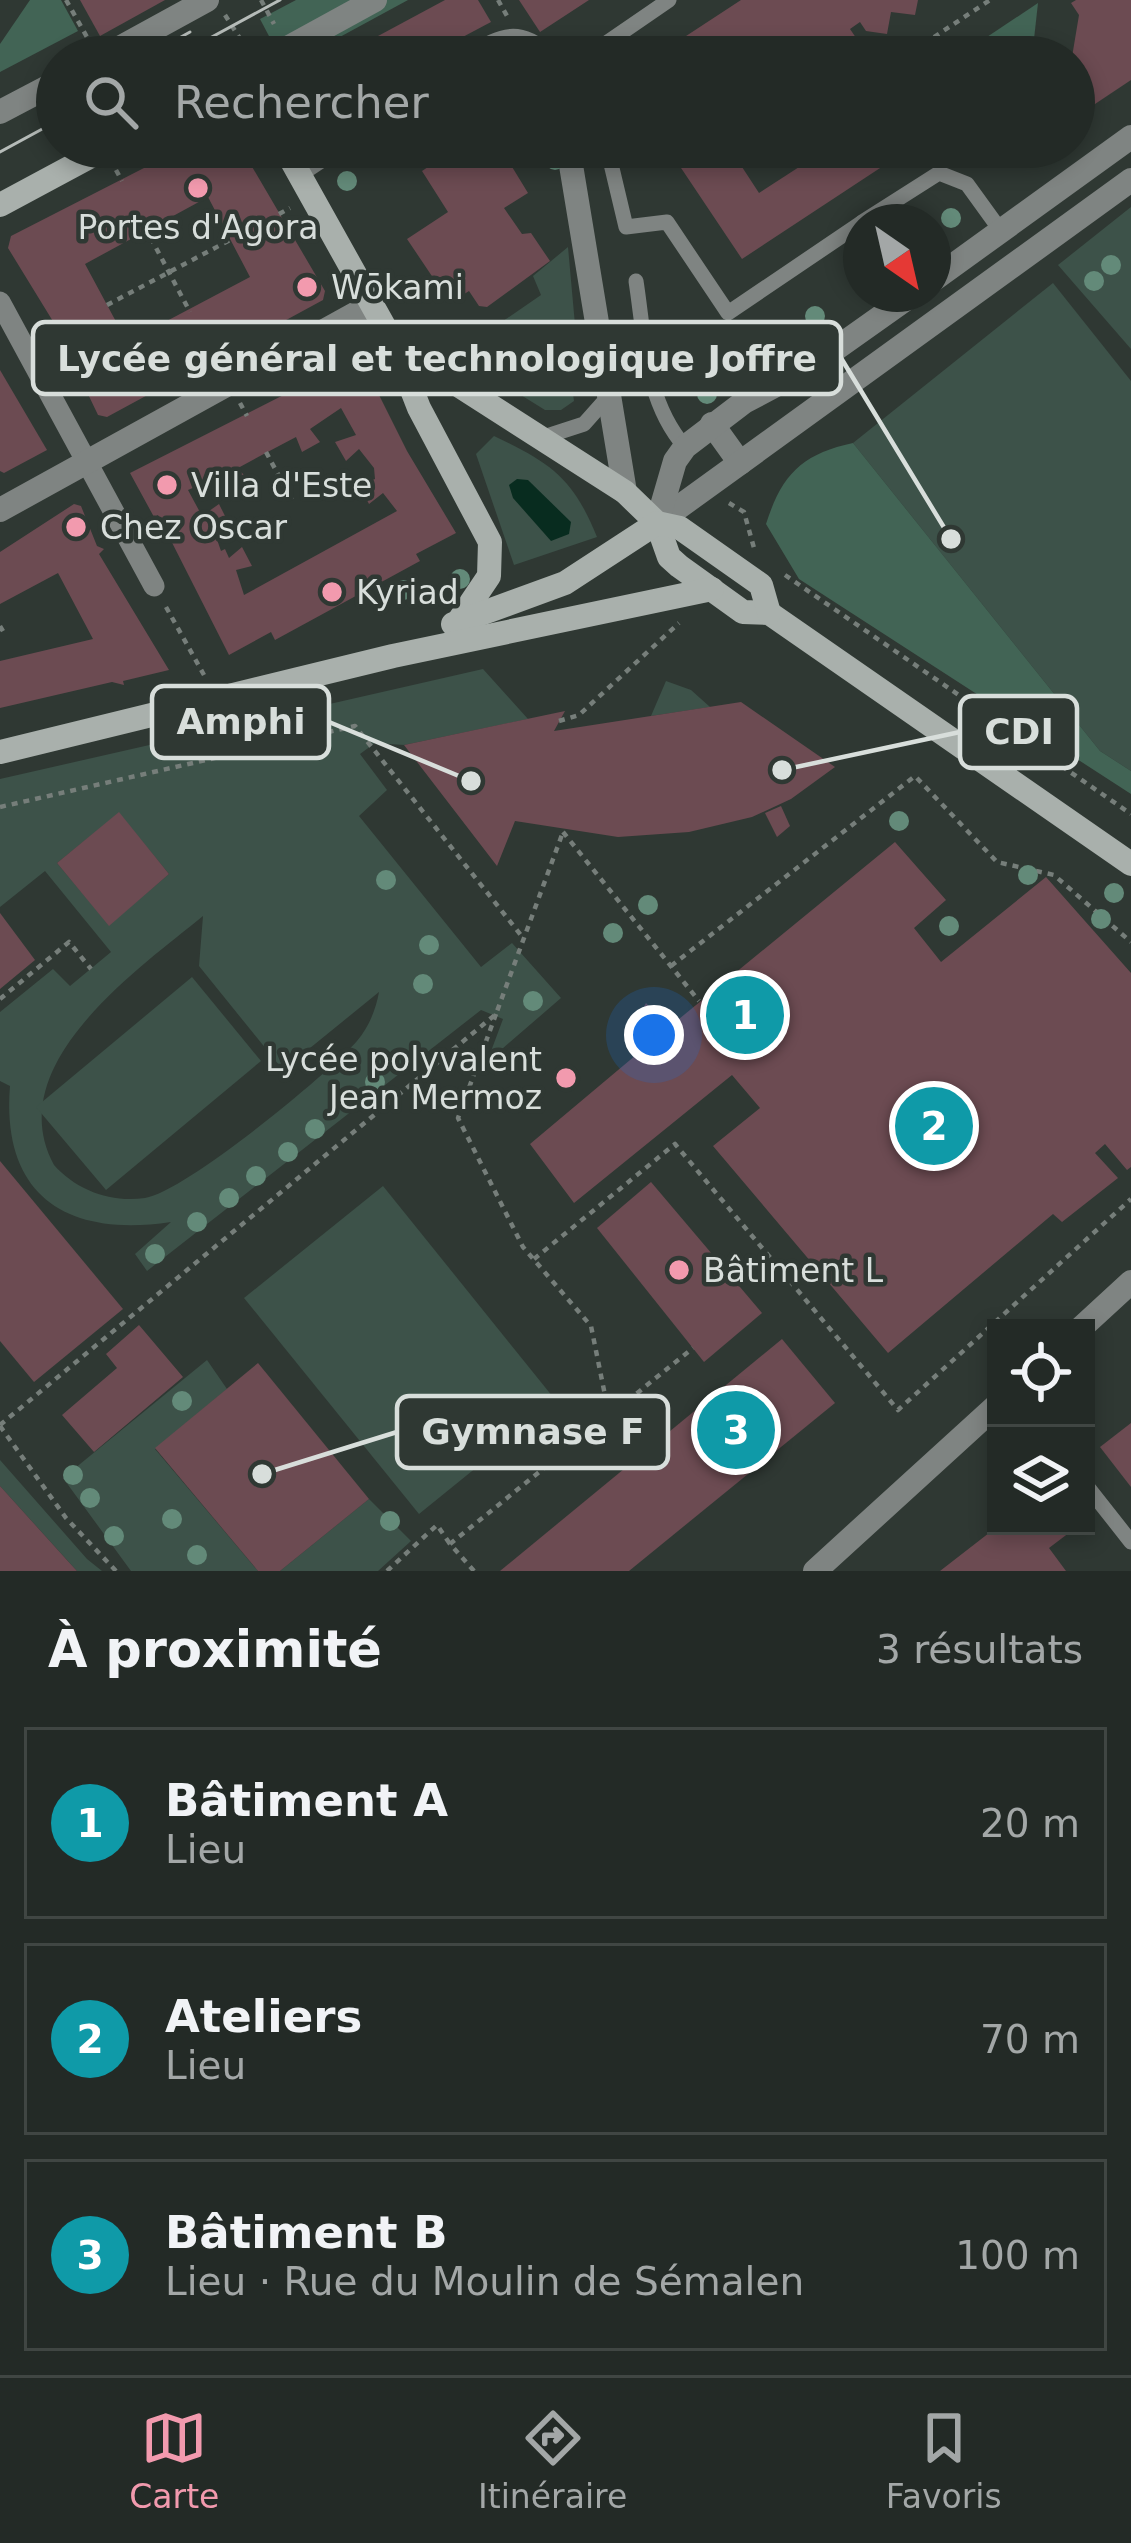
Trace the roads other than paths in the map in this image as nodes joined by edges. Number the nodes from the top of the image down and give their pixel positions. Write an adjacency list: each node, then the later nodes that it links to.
1 (207, 0): 4 (street)
2 (376, 0): 5 (street)
3 (669, 0): 6 (lane)
4 (123, 36)
5 (310, 36)
6 (617, 36)
7 (36, 93): 8 (street)
8 (0, 112)
9 (1131, 137): 10 (street)
10 (1095, 163)
11 (69, 168): 20 (main road)
12 (296, 168): 17 (main road)
13 (302, 168): 17 (street)
14 (571, 168): 29 (street)
15 (612, 168): 22 (lane)
16 (1088, 168): 21 (street)
17 (298, 171): 26 (main road)
18 (1131, 180): 34 (street)
19 (890, 204): 21 (lane)
20 (0, 205)
21 (1001, 231): 23 (street)
22 (843, 235)
23 (951, 267)
24 (636, 281): 32 (lane)
25 (0, 302): 33 (street)
26 (373, 304): 28 (main road); 33 (street)
27 (888, 312): 30 (street)
28 (394, 344): 31 (main road); 41 (main road)
29 (609, 394): 31 (lane); 35 (street)
30 (712, 424): 32 (street); 34 (street)
31 (544, 437): 35 (main road)
32 (685, 447): 37 (street)
33 (87, 462): 36 (street); 38 (street)
34 (740, 463): 37 (street)
35 (625, 492): 37 (main road)
36 (0, 510)
37 (657, 523): 39 (main road); 40 (main road); 41 (main road)
38 (154, 586)
39 (712, 590): 40 (main road); 42 (main road)
40 (770, 613): 44 (main road)
41 (458, 622): 42 (main road)
42 (392, 656): 43 (main road)
43 (0, 752)
44 (1131, 863)
45 (1131, 1282): 46 (street)
46 (1091, 1319)
47 (987, 1414): 50 (street)
48 (1095, 1496): 49 (lane)
49 (1131, 1542)
50 (815, 1571)

